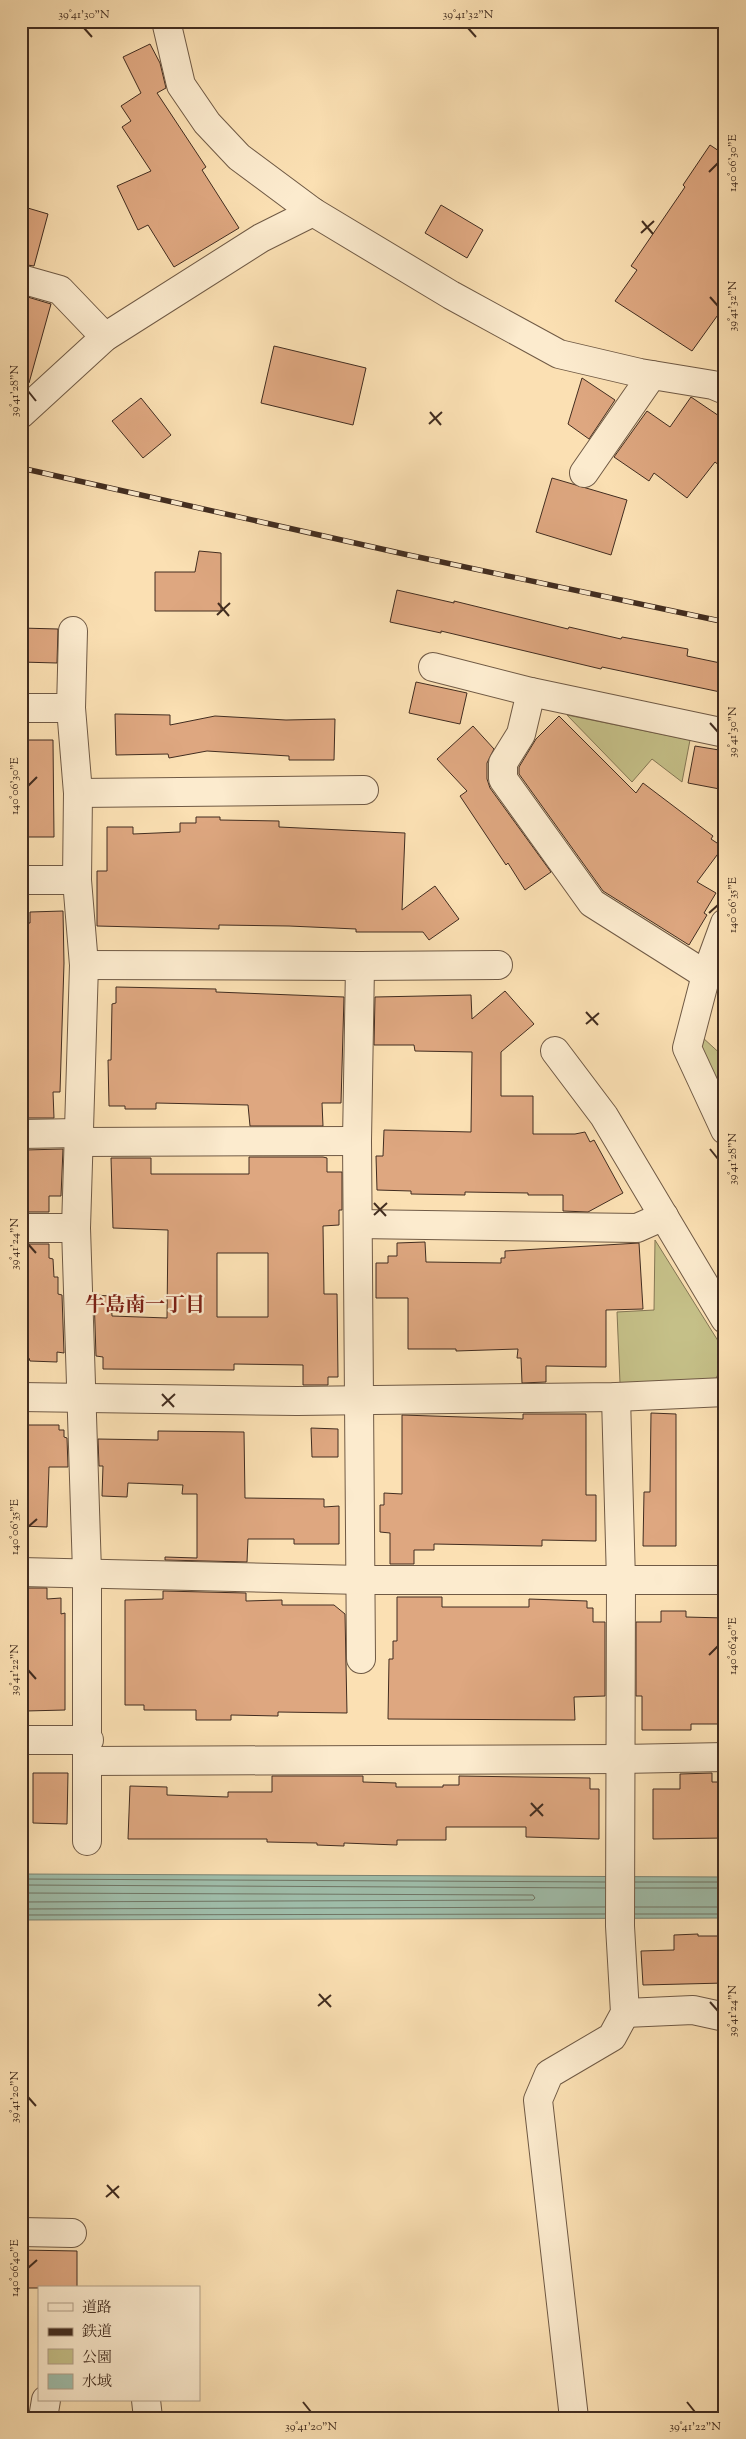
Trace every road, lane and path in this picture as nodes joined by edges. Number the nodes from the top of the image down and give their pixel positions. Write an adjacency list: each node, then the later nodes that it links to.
1 (166, 21): 2 (street)
2 (313, 212): 4 (street); 5 (street)
3 (21, 279): 4 (street)
4 (105, 337): 7 (street)
5 (652, 375): 6 (street); 8 (street)
6 (725, 390)
7 (21, 414)
8 (584, 474)
9 (73, 631): 13 (street)
10 (433, 667): 11 (street)
11 (531, 692): 14 (street); 23 (street)
12 (21, 708): 13 (street)
13 (71, 708): 16 (street)
14 (725, 733)
15 (364, 790): 16 (street)
16 (78, 793): 18 (street)
17 (21, 880): 18 (street)
18 (76, 880): 21 (street)
19 (723, 938): 23 (street)
20 (498, 965): 22 (street)
21 (84, 966): 22 (street); 27 (street)
22 (360, 966): 28 (street)
23 (706, 975): 25 (street)
24 (555, 1052): 29 (street)
25 (725, 1130)
26 (21, 1134): 27 (street)
27 (79, 1138): 28 (street); 32 (street)
28 (357, 1141): 30 (street)
29 (664, 1216): 30 (street); 33 (street)
30 (358, 1224): 38 (street)
31 (21, 1228): 32 (street)
32 (76, 1228): 36 (street)
33 (725, 1318)
34 (725, 1392): 37 (street)
35 (21, 1397): 36 (street)
36 (81, 1397): 38 (street); 40 (street)
37 (616, 1397): 38 (street); 43 (street)
38 (360, 1399): 41 (street)
39 (21, 1572): 40 (street)
40 (87, 1572): 41 (street); 46 (street)
41 (362, 1580): 43 (street); 44 (street)
42 (725, 1580): 43 (street)
43 (621, 1581): 48 (street)
44 (362, 1658)
45 (21, 1740): 46 (street)
46 (88, 1750): 48 (street); 49 (street)
47 (725, 1756): 48 (street)
48 (621, 1759): 50 (street)
49 (88, 1841)
50 (625, 2013): 51 (street); 58 (street)
51 (725, 2017)
52 (21, 2232): 53 (street)
53 (72, 2233)
54 (46, 2402): 56 (street)
55 (146, 2402): 57 (street)
56 (43, 2418)
57 (148, 2418)
58 (574, 2418)

